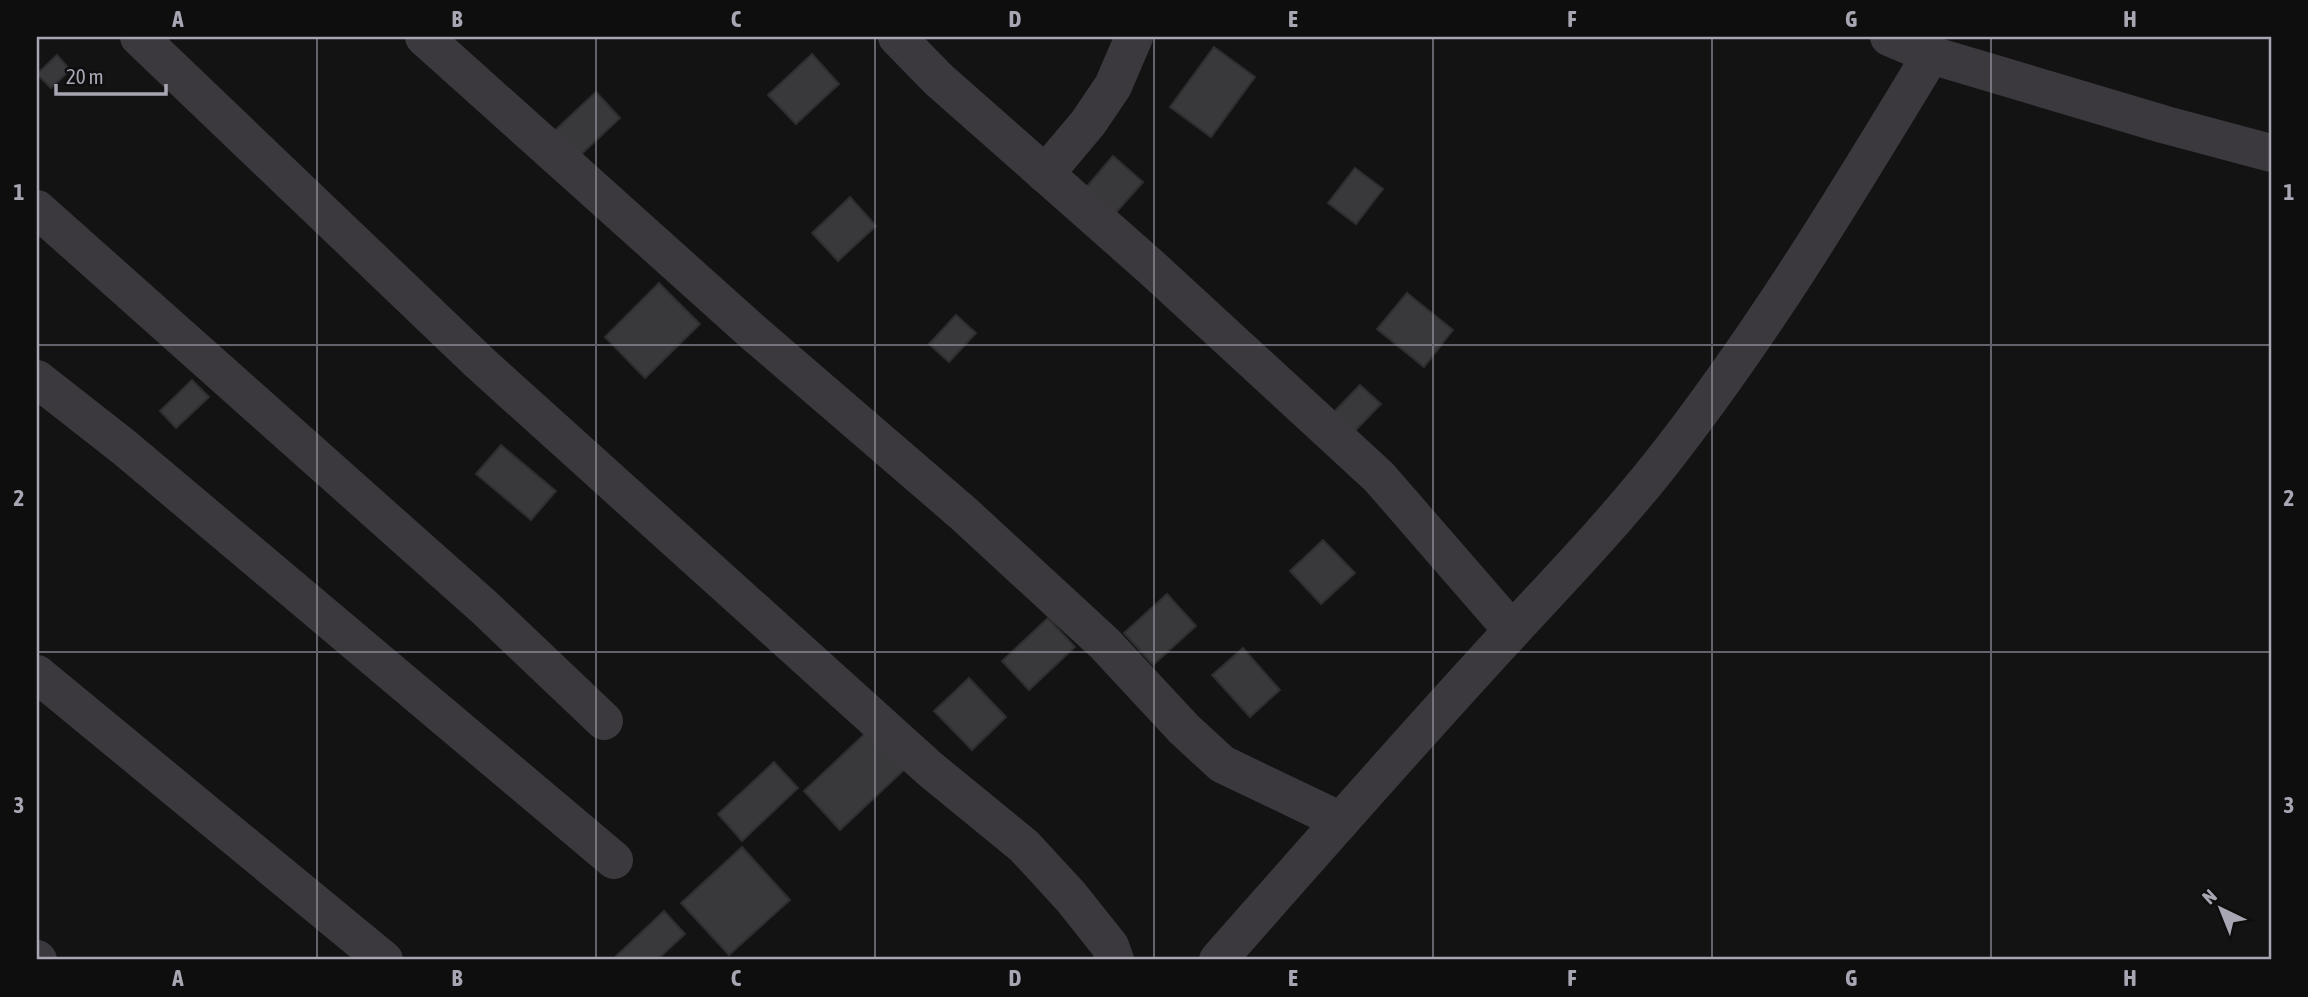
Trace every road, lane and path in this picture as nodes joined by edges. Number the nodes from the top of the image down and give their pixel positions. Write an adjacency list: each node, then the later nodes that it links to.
1 (139, 37): 17 (street)
2 (424, 37): 14 (street)
3 (897, 37): 8 (street)
4 (1134, 37): 8 (street)
5 (1889, 37): 6 (street)
6 (1931, 55): 7 (street); 11 (street)
7 (2271, 153)
8 (1045, 174): 11 (street)
9 (37, 209): 13 (street)
10 (37, 379): 15 (street)
11 (1512, 631): 14 (street)
12 (37, 674): 16 (street)
13 (604, 721)
14 (1341, 821): 18 (street)
15 (614, 860)
16 (384, 960)
17 (1115, 960)
18 (1218, 960)

